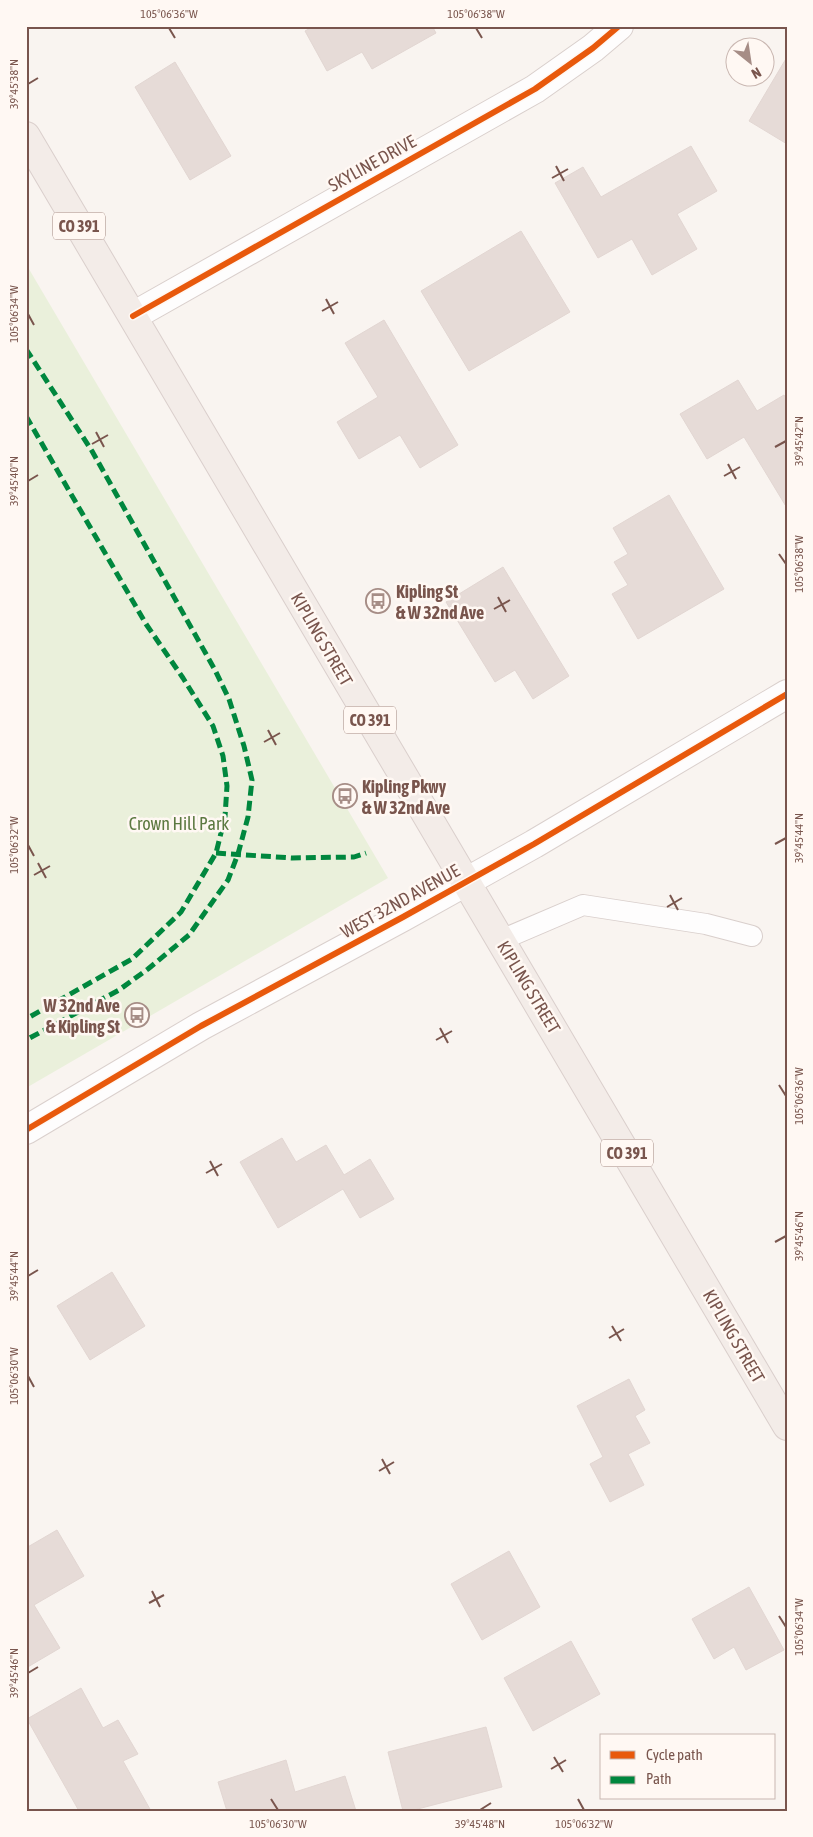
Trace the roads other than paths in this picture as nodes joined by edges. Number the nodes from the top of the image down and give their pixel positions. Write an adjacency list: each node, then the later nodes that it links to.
1 (619, 26): 3 (street, SKYLINE DRIVE)
2 (26, 136): 3 (main road, KIPLING STREET / CO 391)
3 (133, 316): 5 (main road, KIPLING STREET / CO 391)
4 (787, 694): 5 (street, WEST 32ND AVENUE)
5 (466, 882): 7 (main road, KIPLING STREET / CO 391); 8 (street, WEST 32ND AVENUE)
6 (752, 936): 7 (lane)
7 (501, 940): 9 (main road, KIPLING STREET / CO 391)
8 (26, 1130)
9 (787, 1426)

